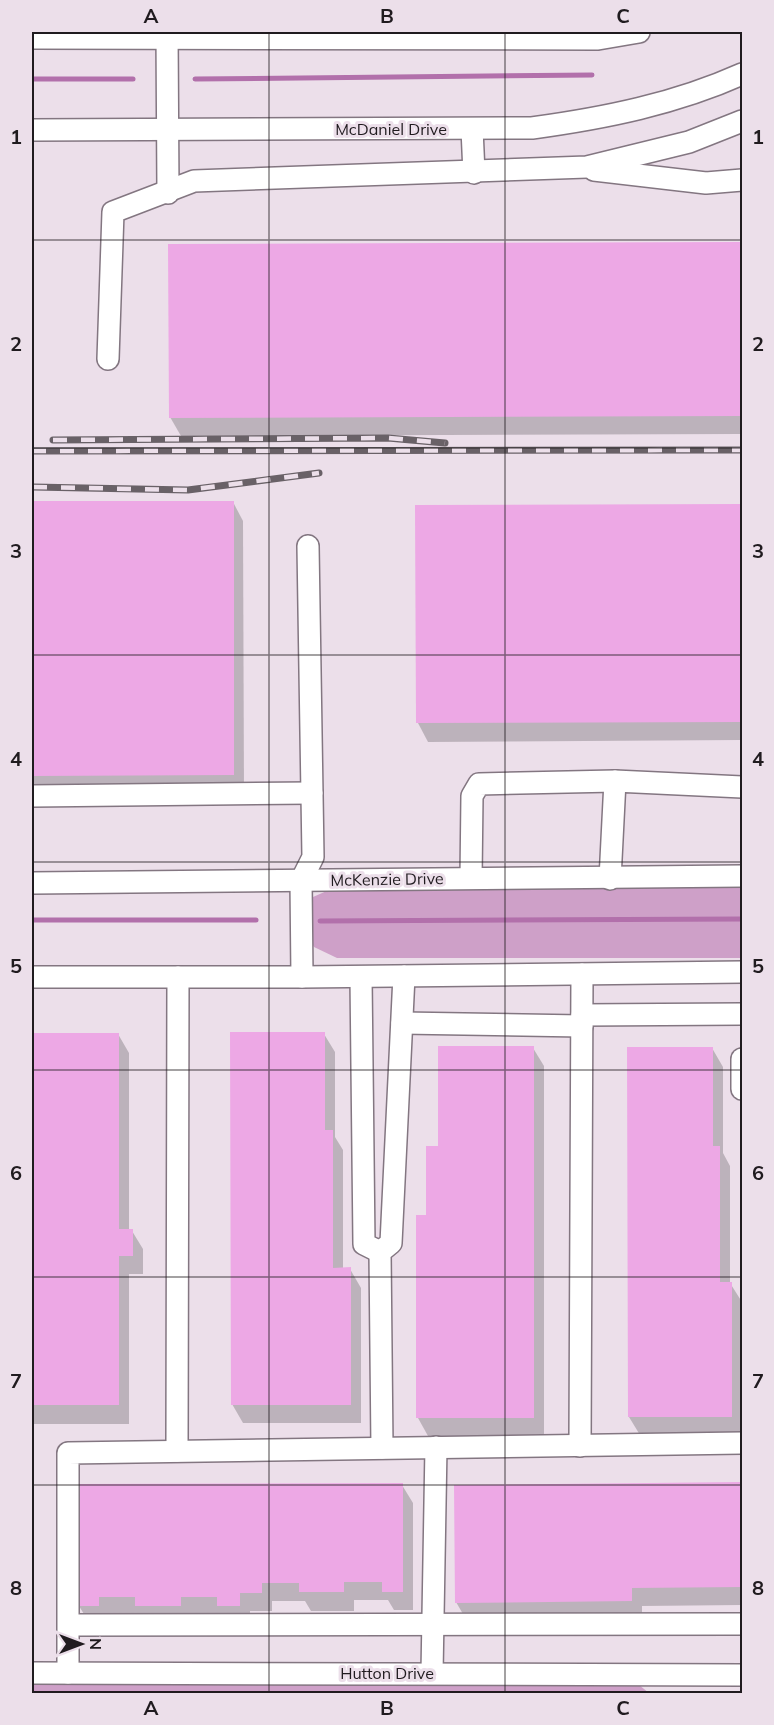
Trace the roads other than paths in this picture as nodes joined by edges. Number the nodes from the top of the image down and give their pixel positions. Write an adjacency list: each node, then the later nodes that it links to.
1 (639, 32): 3 (street)
2 (167, 35): 3 (street); 4 (street); 9 (street)
3 (598, 35)
4 (32, 38)
5 (742, 74): 7 (street, McDaniel Drive)
6 (742, 121): 10 (street)
7 (472, 129): 9 (street, McDaniel Drive); 11 (street)
8 (32, 130): 9 (street, McDaniel Drive)
9 (169, 130): 13 (street)
10 (574, 168): 11 (street); 12 (street)
11 (474, 173): 13 (street)
12 (742, 180)
13 (168, 193): 14 (street)
14 (108, 359)
15 (308, 546): 18 (street)
16 (615, 781): 17 (street); 21 (street); 22 (street)
17 (742, 787)
18 (312, 793): 19 (street); 23 (street)
19 (32, 796)
20 (742, 876): 22 (street, McKenzie Drive)
21 (471, 878): 22 (street, McKenzie Drive); 23 (street, McKenzie Drive)
22 (610, 879)
23 (301, 881): 24 (street, McKenzie Drive); 31 (street)
24 (32, 883)
25 (742, 972): 26 (street)
26 (582, 974): 28 (street); 33 (street)
27 (361, 976): 28 (street); 31 (street); 37 (street)
28 (404, 976): 34 (street)
29 (32, 977): 30 (street)
30 (178, 977): 31 (street); 42 (street)
31 (302, 977)
32 (742, 1014): 33 (street)
33 (582, 1020): 34 (street); 39 (street)
34 (402, 1023): 37 (street)
35 (742, 1059): 36 (street)
36 (742, 1089)
37 (380, 1252): 40 (street)
38 (742, 1443): 39 (street)
39 (580, 1446): 41 (street)
40 (382, 1448): 41 (street); 42 (street)
41 (436, 1448): 43 (street)
42 (177, 1451): 45 (street)
43 (433, 1622): 44 (street); 45 (street); 48 (street)
44 (742, 1624)
45 (70, 1625): 47 (street)
46 (32, 1673): 47 (street, Hutton Drive)
47 (68, 1673): 48 (street, Hutton Drive)
48 (432, 1673): 50 (street, Hutton Drive)
49 (742, 1675): 50 (street, Hutton Drive)
50 (663, 1684)

